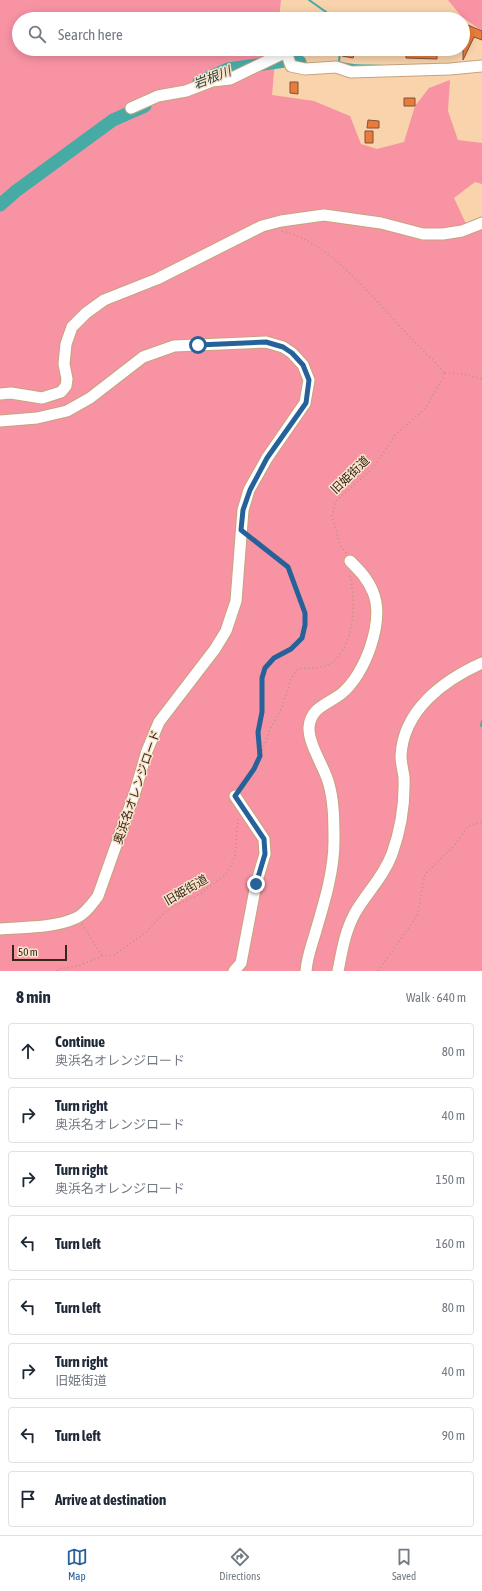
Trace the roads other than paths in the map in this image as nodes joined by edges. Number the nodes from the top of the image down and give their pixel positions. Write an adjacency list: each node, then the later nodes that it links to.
1 (278, 56): 4 (street)
2 (288, 56): 3 (street)
3 (482, 66)
4 (131, 108)
5 (482, 223): 6 (street)
6 (0, 394)
7 (0, 421): 11 (street, 奥浜名オレンジロード)
8 (350, 561): 13 (street)
9 (482, 663): 14 (street)
10 (235, 796): 12 (street)
11 (0, 929)
12 (234, 971)
13 (306, 971)
14 (338, 971)

